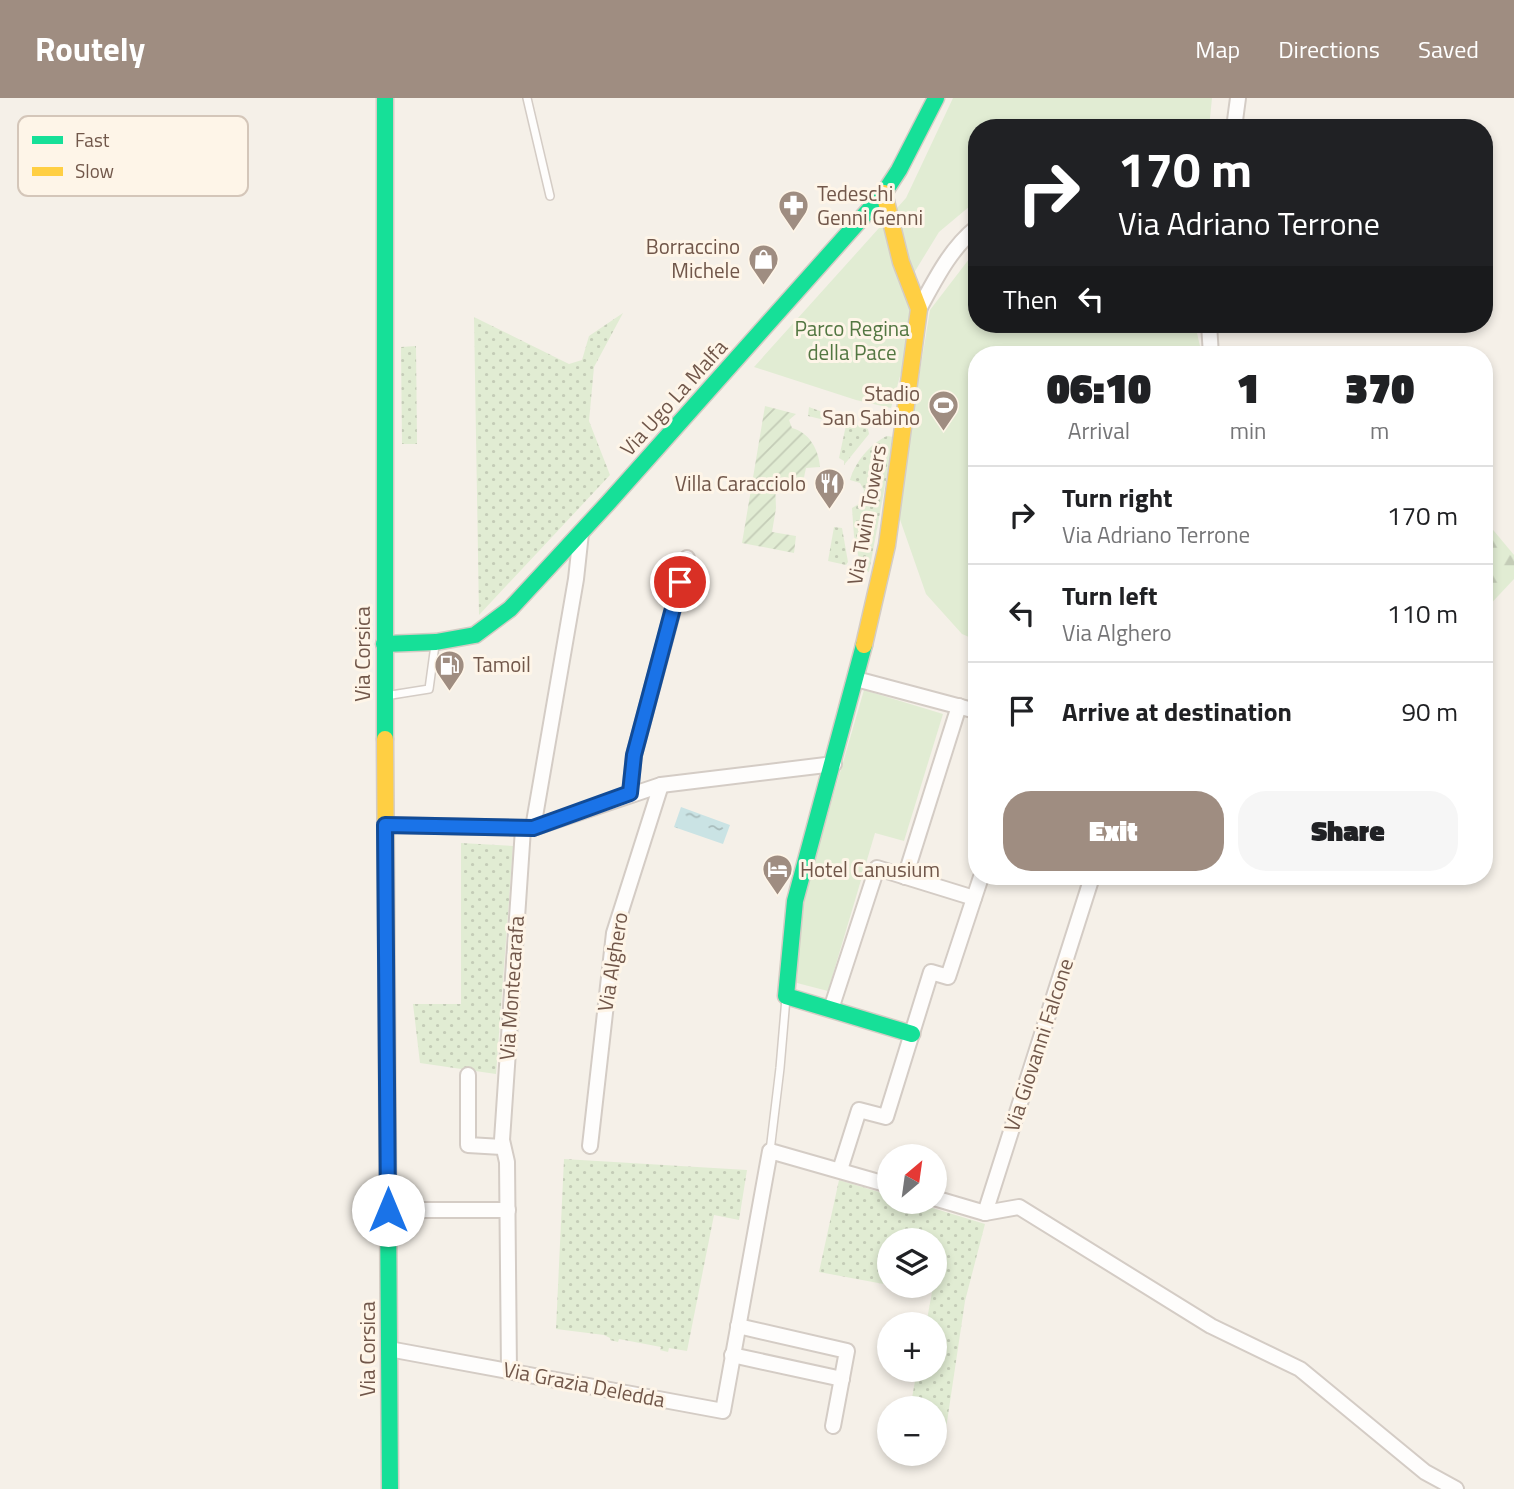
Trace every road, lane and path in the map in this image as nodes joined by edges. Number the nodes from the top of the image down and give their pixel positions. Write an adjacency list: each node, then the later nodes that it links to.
1 (386, 98): 13 (street, Via Corsica)
2 (527, 98): 7 (lane)
3 (936, 98): 6 (street, Via Ugo La Malfa)
4 (1238, 98): 5 (street)
5 (1235, 119)
6 (884, 194): 9 (street, Via Twin Towers); 10 (street, Via Ugo La Malfa)
7 (550, 197)
8 (968, 234): 9 (street)
9 (919, 309): 14 (street, Via Twin Towers)
10 (581, 533): 12 (street, Via Ugo La Malfa); 22 (street, Via Montecarafa)
11 (687, 558): 20 (street)
12 (436, 642): 13 (street, Via Ugo La Malfa); 15 (lane)
13 (384, 643): 15 (street, Via Corsica)
14 (856, 679): 16 (street); 18 (street, Via Twin Towers)
15 (384, 696): 21 (street, Via Corsica)
16 (959, 706): 17 (street); 23 (street)
17 (968, 709)
18 (834, 764): 19 (street); 27 (street)
19 (661, 785): 20 (street); 31 (street, Via Alghero)
20 (630, 793): 22 (street)
21 (385, 825): 22 (street); 37 (street, Via Corsica)
22 (528, 829): 32 (street, Via Montecarafa)
23 (905, 877): 26 (street); 28 (street)
24 (978, 885): 26 (street)
25 (1089, 885): 39 (street, Via Giovanni Falcone)
26 (974, 898): 29 (street)
27 (786, 996): 28 (street); 33 (lane)
28 (831, 1010): 29 (street)
29 (912, 1034): 34 (street)
30 (468, 1075): 32 (street, Via Montecarafa)
31 (590, 1146)
32 (502, 1147): 38 (street, Via Montecarafa)
33 (770, 1151): 34 (street); 40 (street, Via Grazia Deledda)
34 (840, 1170): 35 (street)
35 (877, 1181)
36 (947, 1202): 39 (street)
37 (388, 1210): 38 (street); 41 (street, Via Corsica)
38 (508, 1210): 43 (street, Via Montecarafa)
39 (985, 1213): 47 (street)
40 (738, 1326): 42 (street, Via Grazia Deledda); 44 (street)
41 (389, 1349): 43 (street, Via Grazia Deledda); 46 (street, Via Corsica)
42 (733, 1355): 43 (street, Via Grazia Deledda); 44 (street)
43 (509, 1371)
44 (842, 1379): 45 (street)
45 (833, 1426)
46 (390, 1489)
47 (1456, 1489)

